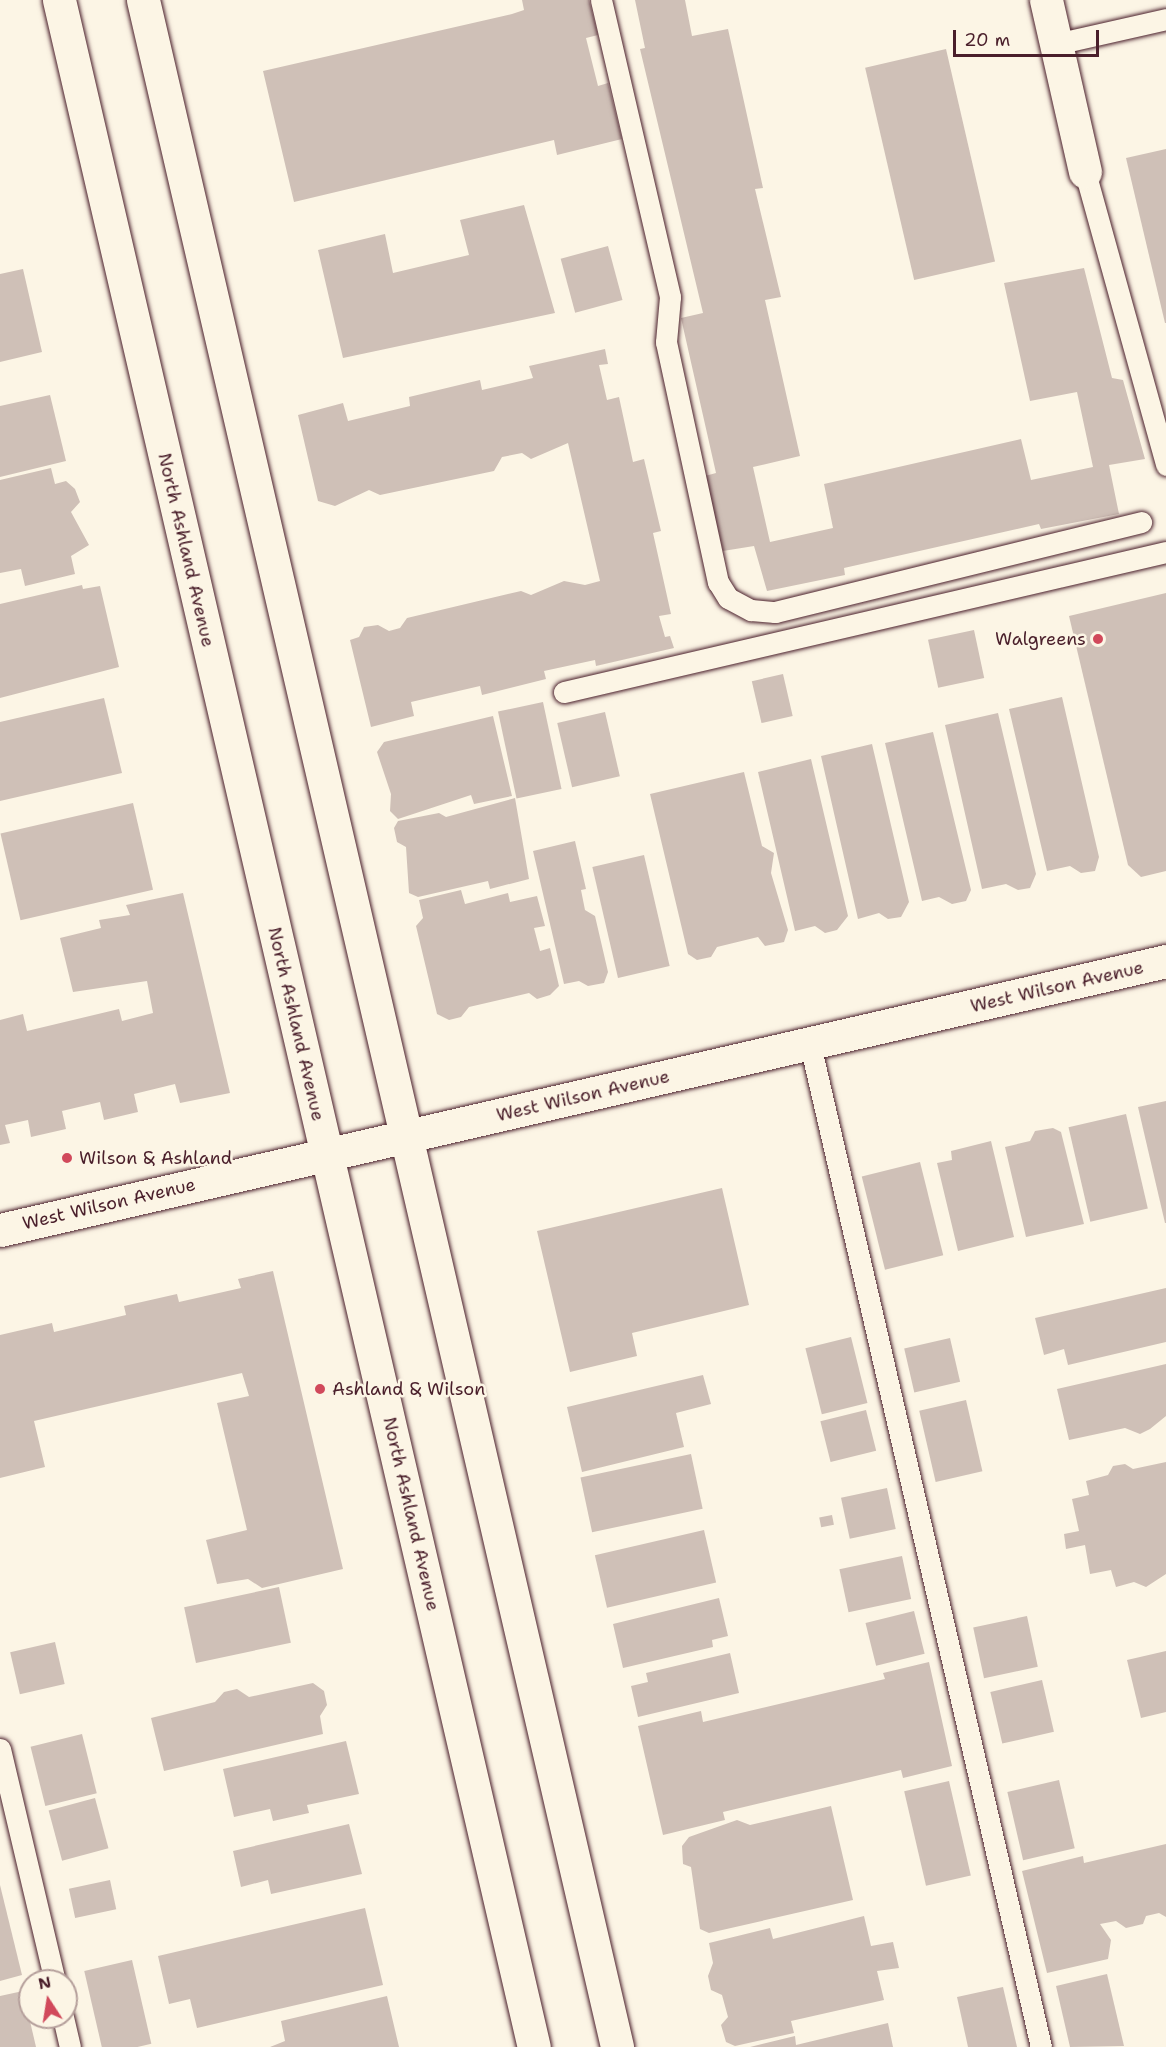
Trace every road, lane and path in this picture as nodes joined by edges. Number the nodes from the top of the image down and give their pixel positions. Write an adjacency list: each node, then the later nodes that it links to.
1 (59, 0): 15 (main road, North Ashland Avenue)
2 (143, 0): 14 (main road)
3 (601, 0): 9 (lane)
4 (1046, 0): 6 (main road)
5 (1166, 19): 6 (lane)
6 (1056, 44): 7 (main road)
7 (1085, 172): 8 (lane)
8 (1166, 465)
9 (1141, 522)
10 (1166, 552): 11 (lane)
11 (564, 692)
12 (1166, 961): 13 (main road, West Wilson Avenue)
13 (810, 1044): 14 (main road, West Wilson Avenue); 23 (lane)
14 (405, 1136): 15 (main road, West Wilson Avenue); 22 (main road)
15 (327, 1154): 16 (main road, West Wilson Avenue); 21 (main road, North Ashland Avenue)
16 (0, 1230)
17 (0, 1749): 18 (lane)
18 (52, 1969)
19 (66, 2029): 20 (lane)
20 (70, 2047)
21 (534, 2047)
22 (617, 2047)
23 (1041, 2047)

